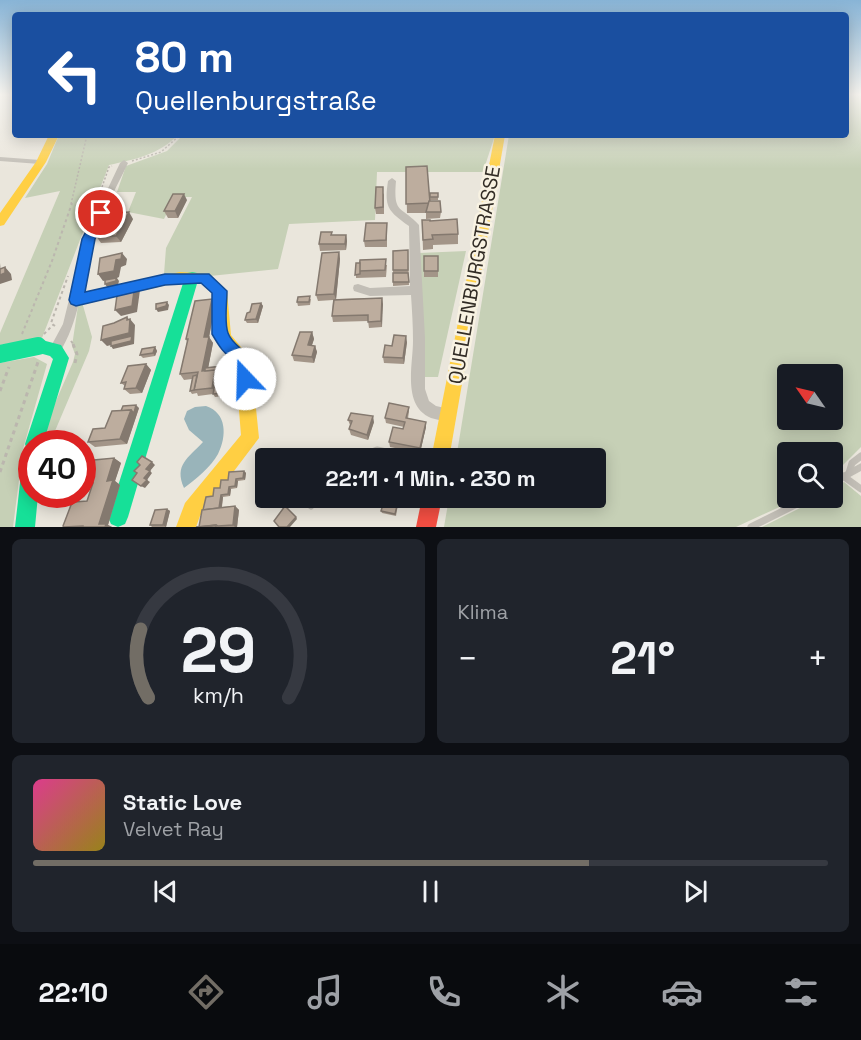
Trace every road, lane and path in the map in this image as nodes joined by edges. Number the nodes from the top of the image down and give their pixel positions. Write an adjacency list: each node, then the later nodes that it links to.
1 (53, 138): 6 (street)
2 (86, 138): 16 (path)
3 (177, 138): 7 (path)
4 (499, 138): 21 (street, QUELLENBURGSTRASSE)
5 (0, 159): 6 (lane)
6 (41, 162): 9 (street)
7 (126, 163): 13 (street)
8 (392, 181): 12 (street, QUELLENBURGSTRASSE)
9 (0, 222)
10 (192, 277): 13 (street); 33 (street); 35 (street)
11 (358, 288): 12 (street)
12 (416, 290): 21 (street, QUELLENBURGSTRASSE)
13 (76, 300): 17 (street)
14 (52, 325): 15 (path)
15 (47, 331)
16 (20, 341)
17 (55, 350): 18 (street); 22 (street)
18 (39, 353): 19 (street, bridge); 26 (path)
19 (6, 357): 20 (path)
20 (0, 391)
21 (449, 415): 23 (street, QUELLENBURGSTRASSE)
22 (39, 430)
23 (442, 448)
24 (861, 456): 27 (lane)
25 (861, 467): 27 (lane)
26 (0, 472)
27 (846, 475): 28 (lane); 29 (lane)
28 (843, 477)
29 (861, 489)
30 (27, 508): 34 (street)
31 (430, 508): 36 (street)
32 (789, 508): 37 (lane)
33 (118, 517)
34 (25, 527)
35 (186, 527)
36 (426, 527)
37 (751, 527)

